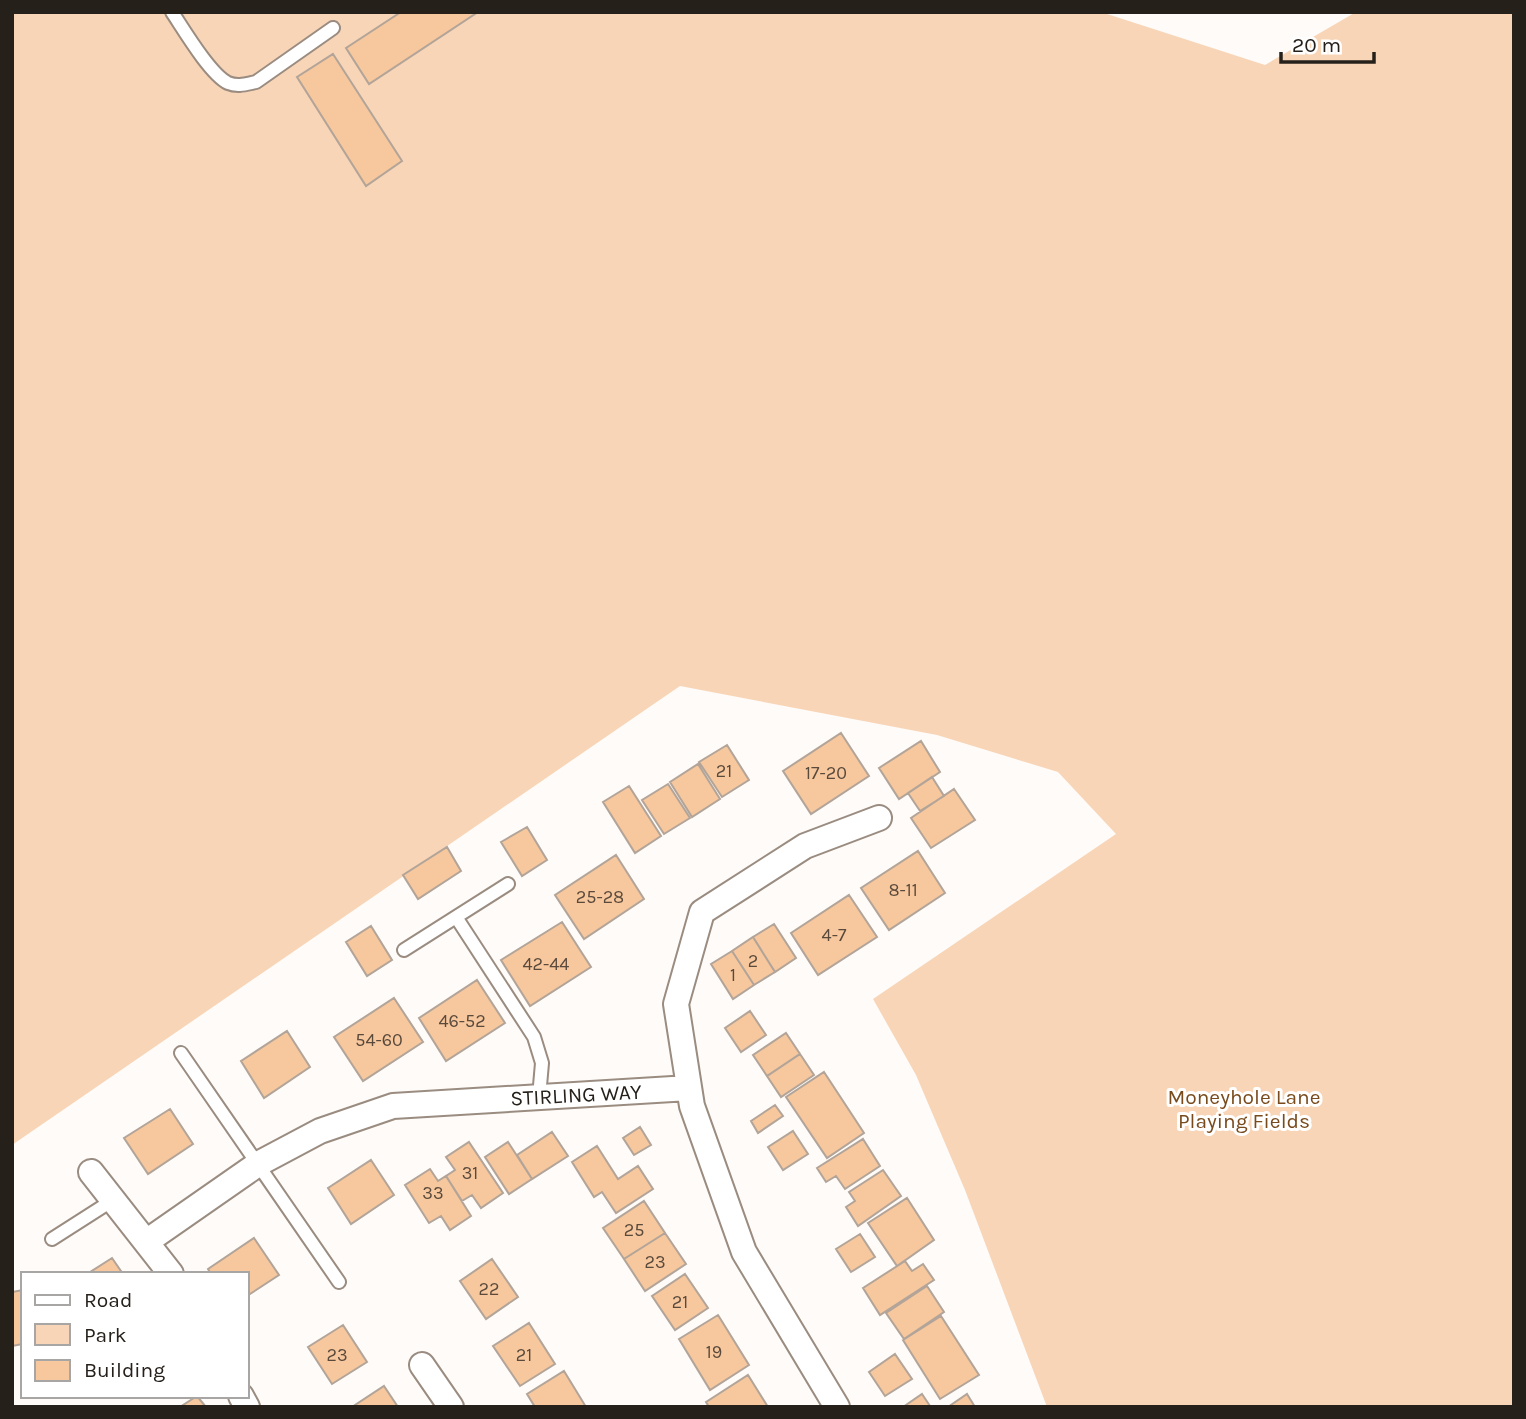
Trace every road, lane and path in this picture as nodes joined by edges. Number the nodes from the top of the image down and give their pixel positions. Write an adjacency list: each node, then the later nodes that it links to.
1 (172, 12): 2 (lane)
2 (333, 28)
3 (879, 818): 8 (street)
4 (508, 884): 5 (lane)
5 (456, 917): 6 (lane); 9 (lane)
6 (404, 950)
7 (181, 1053): 10 (lane)
8 (689, 1088): 9 (street, STIRLING WAY); 19 (street)
9 (539, 1097): 10 (street, STIRLING WAY)
10 (258, 1164): 14 (street, STIRLING WAY); 16 (lane)
11 (91, 1172): 12 (street)
12 (113, 1200): 13 (lane); 14 (street)
13 (52, 1239)
14 (146, 1242): 15 (street)
15 (169, 1272)
16 (339, 1282)
17 (422, 1365): 18 (street)
18 (451, 1407)
19 (837, 1407)

